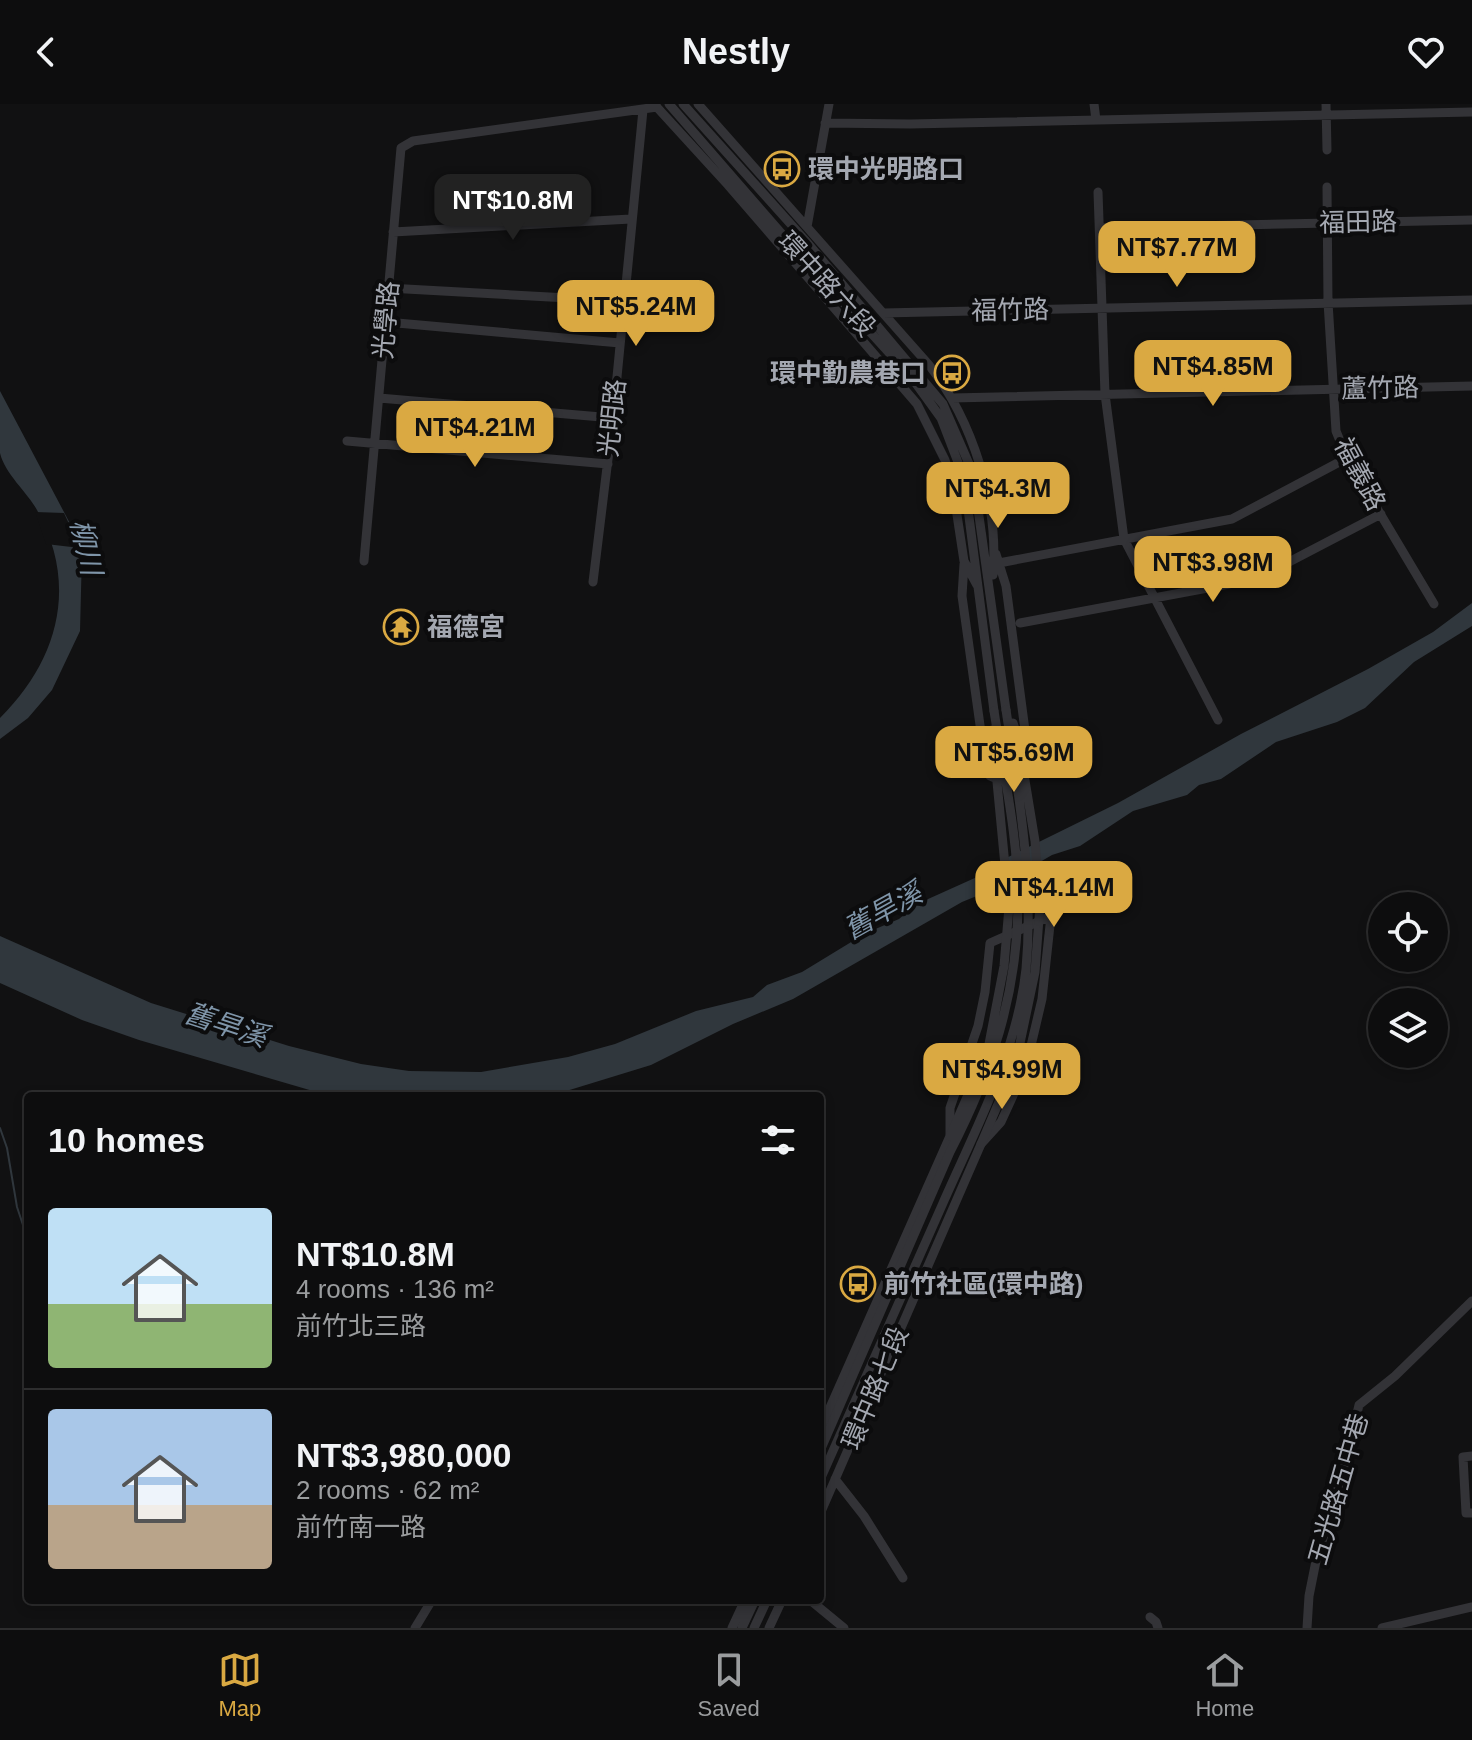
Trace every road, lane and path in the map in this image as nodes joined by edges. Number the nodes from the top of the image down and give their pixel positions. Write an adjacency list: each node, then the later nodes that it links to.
1 (669, 104): 13 (street, 環中路六段)
2 (683, 104): 23 (street, 環中路六段)
3 (698, 104): 20 (street, 環中路六段)
4 (829, 104): 11 (street)
5 (1094, 104): 10 (street)
6 (655, 106): 8 (street, 光學路); 14 (street, 環中路七段)
7 (1326, 109): 9 (street); 10 (street); 12 (street)
8 (643, 110): 17 (street, 光明路); 22 (street, 光學路)
9 (1472, 112)
10 (1096, 120): 11 (street)
11 (825, 123): 20 (street)
12 (1327, 150)
13 (714, 155): 14 (street); 24 (street, 環中路六段)
14 (717, 174): 25 (street, 環中路七段)
15 (1327, 187): 19 (street, 福義路)
16 (1098, 192): 21 (street)
17 (631, 219): 22 (street); 28 (street, 光明路)
18 (1472, 220): 19 (street, 福田路)
19 (1327, 223): 21 (street, 福田路); 29 (street, 福義路)
20 (807, 225): 23 (street); 31 (street, 環中路六段)
21 (1101, 228): 30 (street)
22 (393, 232): 26 (street, 光學路)
23 (805, 240): 24 (street); 44 (street, 環中路六段)
24 (802, 257): 25 (street); 44 (street, 環中路六段)
25 (800, 269): 49 (street, 環中路七段)
26 (388, 288): 28 (street); 32 (street, 光學路)
27 (1472, 300): 29 (street, 福竹路)
28 (623, 301): 33 (street, 光明路)
29 (1328, 302): 30 (street, 福竹路); 35 (street, 福義路)
30 (1102, 308): 31 (street, 福竹路); 36 (street)
31 (883, 313): 38 (street, 環中路六段)
32 (386, 322): 33 (street); 37 (street, 光學路)
33 (620, 343): 39 (street, 光明路)
34 (1472, 386): 35 (street, 蘆竹路)
35 (1332, 389): 36 (street, 蘆竹路); 42 (street, 福義路)
36 (1105, 394): 38 (street, 蘆竹路); 46 (street)
37 (379, 398): 39 (street); 41 (street, 光學路)
38 (952, 398): 44 (street, 環中路六段)
39 (613, 418): 43 (street, 光明路)
40 (347, 441): 41 (street)
41 (374, 444): 43 (street); 48 (street, 光學路)
42 (1347, 458): 45 (street, 福義路); 46 (street)
43 (608, 464): 51 (street, 光明路)
44 (972, 473): 47 (street, 環中路七段); 52 (street, 環中路七段); 53 (street, 環中路七段)
45 (1381, 514): 54 (street); 55 (street, 福義路)
46 (1124, 539): 50 (street); 54 (street)
47 (995, 550): 50 (street); 52 (street, 環中路七段)
48 (364, 561)
49 (964, 561): 50 (street); 53 (street, 環中路七段)
50 (999, 563)
51 (593, 582)
52 (991, 591): 57 (street, 環中路七段)
53 (980, 592): 58 (street, 環中路七段)
54 (1154, 599): 56 (street); 59 (street)
55 (1434, 604)
56 (1020, 623)
57 (1006, 710): 61 (street, 環中路七段, bridge); 66 (street, 環中路七段, bridge)
58 (994, 711): 60 (street, 環中路七段, bridge); 64 (street, 環中路七段, bridge)
59 (1218, 720)
60 (950, 1136): 61 (street); 63 (street, 環中路七段)
61 (981, 1144): 67 (street, 環中路七段)
62 (1472, 1301): 86 (street, 五光路五中巷)
63 (824, 1421)
64 (824, 1442)
65 (1472, 1456): 69 (street)
66 (824, 1471)
67 (835, 1479): 68 (street, 環中路七段); 70 (street)
68 (824, 1505)
69 (1472, 1513)
70 (903, 1578)
71 (430, 1604): 79 (street)
72 (743, 1604): 80 (street)
73 (753, 1604): 81 (street)
74 (765, 1604): 82 (street)
75 (780, 1604): 83 (street)
76 (815, 1604): 84 (street)
77 (1472, 1607): 87 (street)
78 (1150, 1617): 85 (street)
79 (415, 1628)
80 (732, 1628)
81 (742, 1628)
82 (754, 1628)
83 (769, 1628)
84 (844, 1628)
85 (1158, 1628)
86 (1307, 1628)
87 (1382, 1628)

